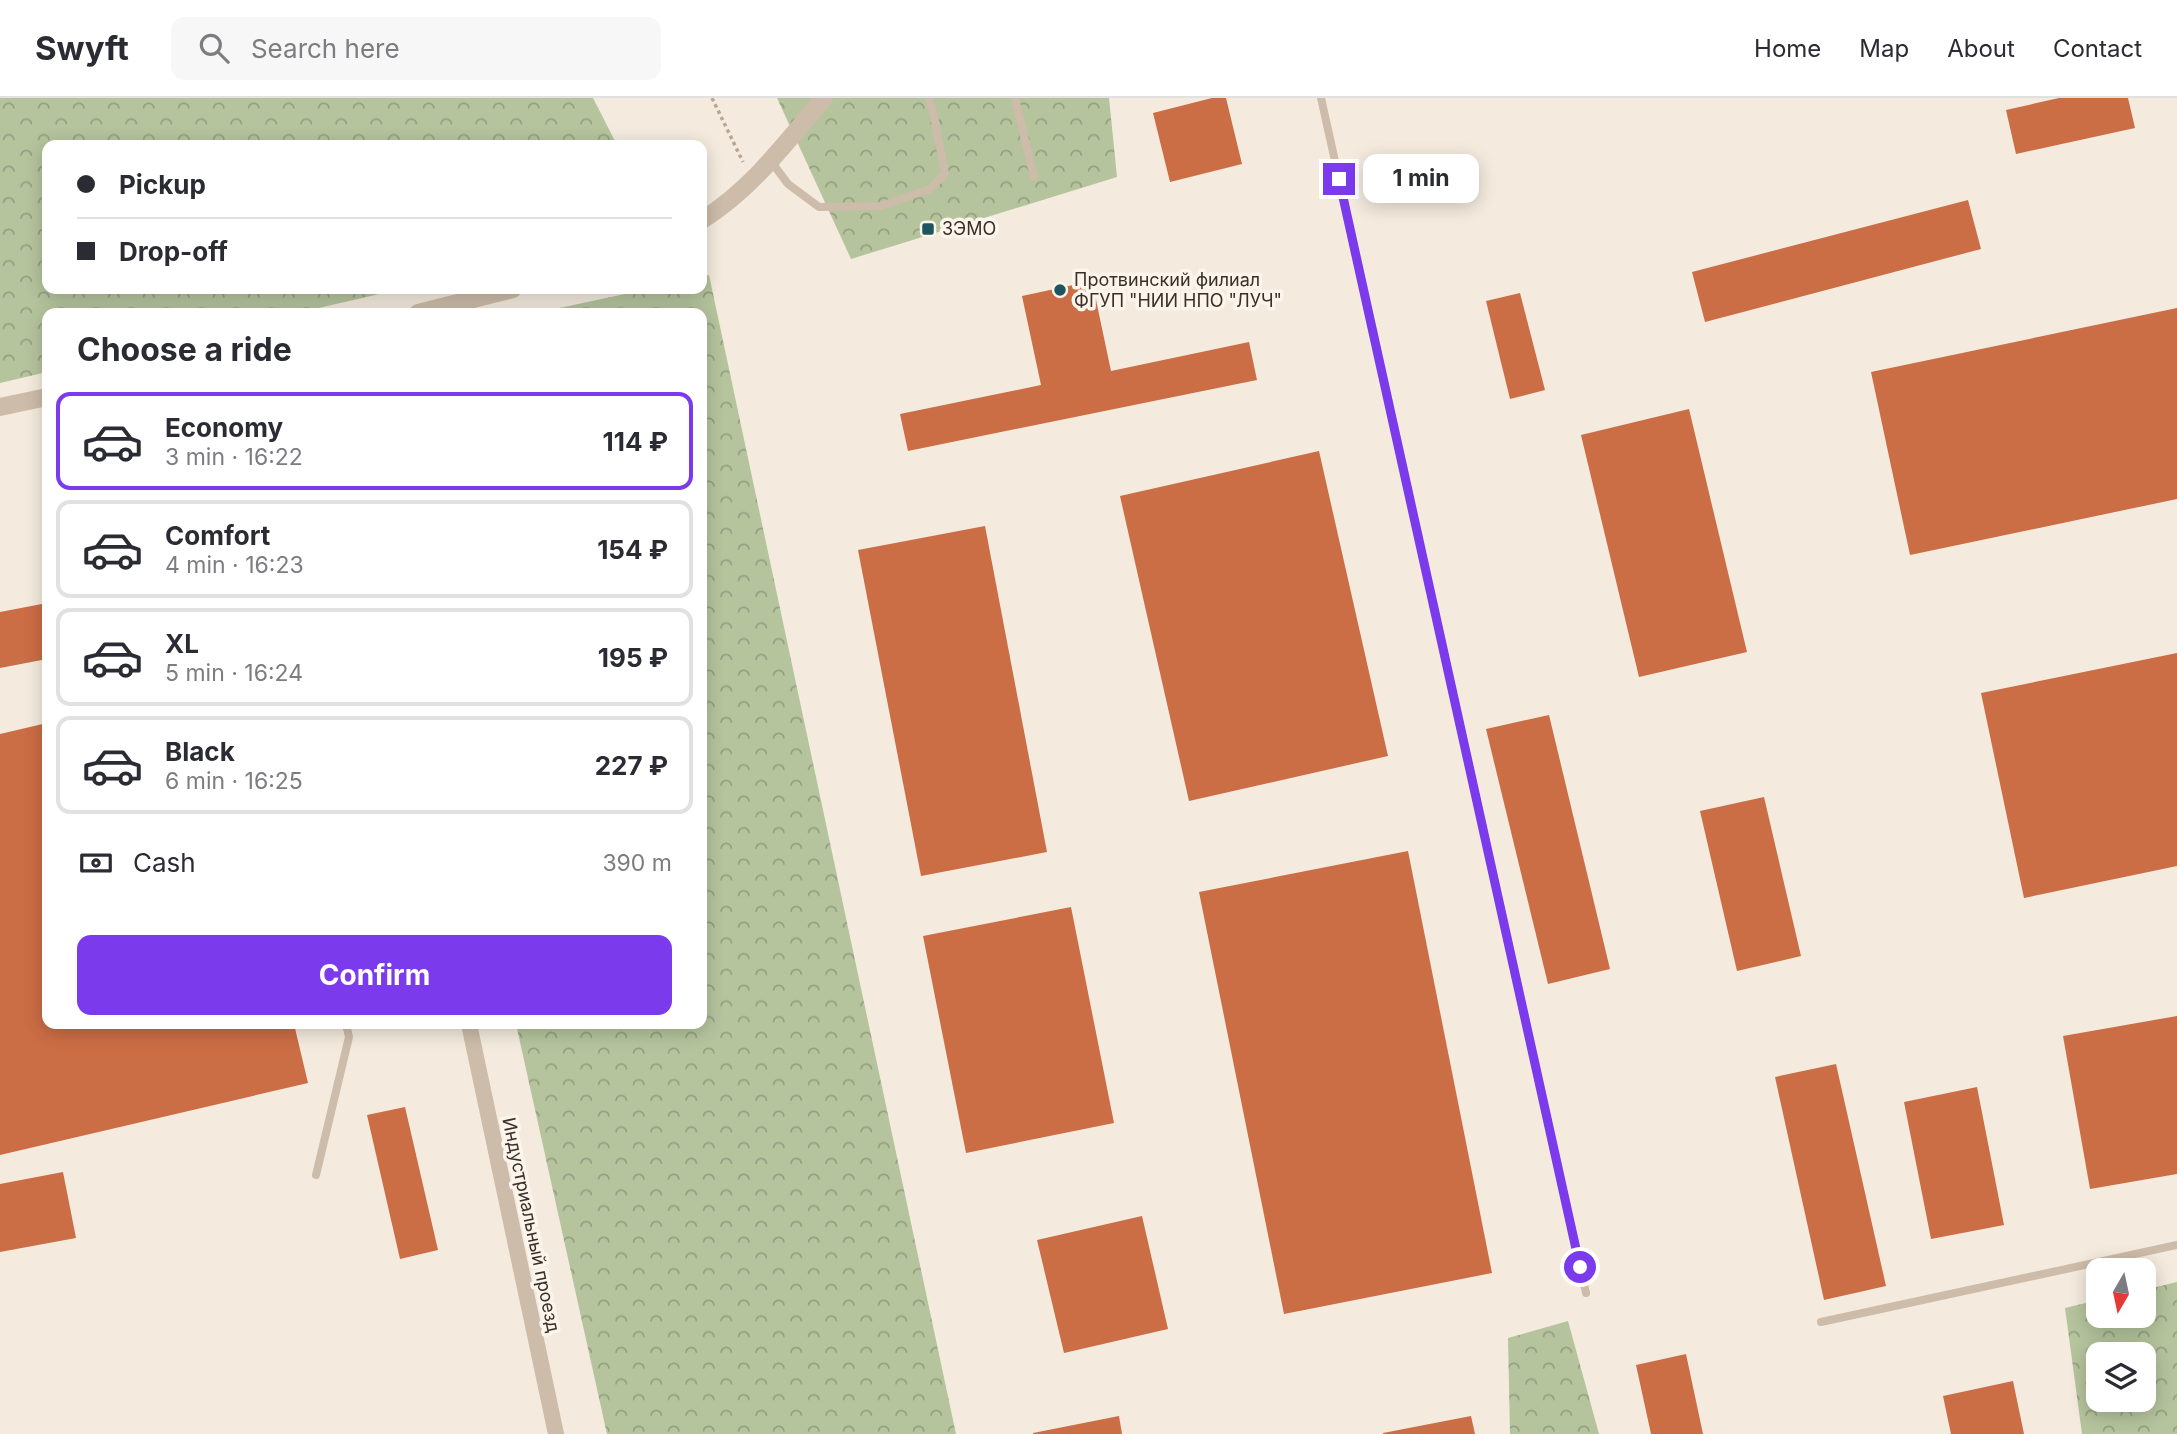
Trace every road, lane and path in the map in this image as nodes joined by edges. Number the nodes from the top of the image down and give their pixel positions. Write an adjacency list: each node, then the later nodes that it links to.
1 (712, 98): 8 (path)
2 (824, 98): 6 (street)
3 (929, 98): 6 (lane)
4 (1015, 98): 7 (lane)
5 (1321, 98): 18 (lane)
6 (770, 160): 8 (street)
7 (1034, 177)
8 (752, 181): 9 (street)
9 (707, 217)
10 (493, 294): 11 (street)
11 (438, 308)
12 (42, 398): 13 (street)
13 (0, 407)
14 (347, 1029): 16 (lane)
15 (470, 1029): 20 (street, Индустриальный проезд)
16 (316, 1175)
17 (2177, 1245): 19 (lane)
18 (1586, 1293)
19 (1821, 1322)
20 (556, 1434)

